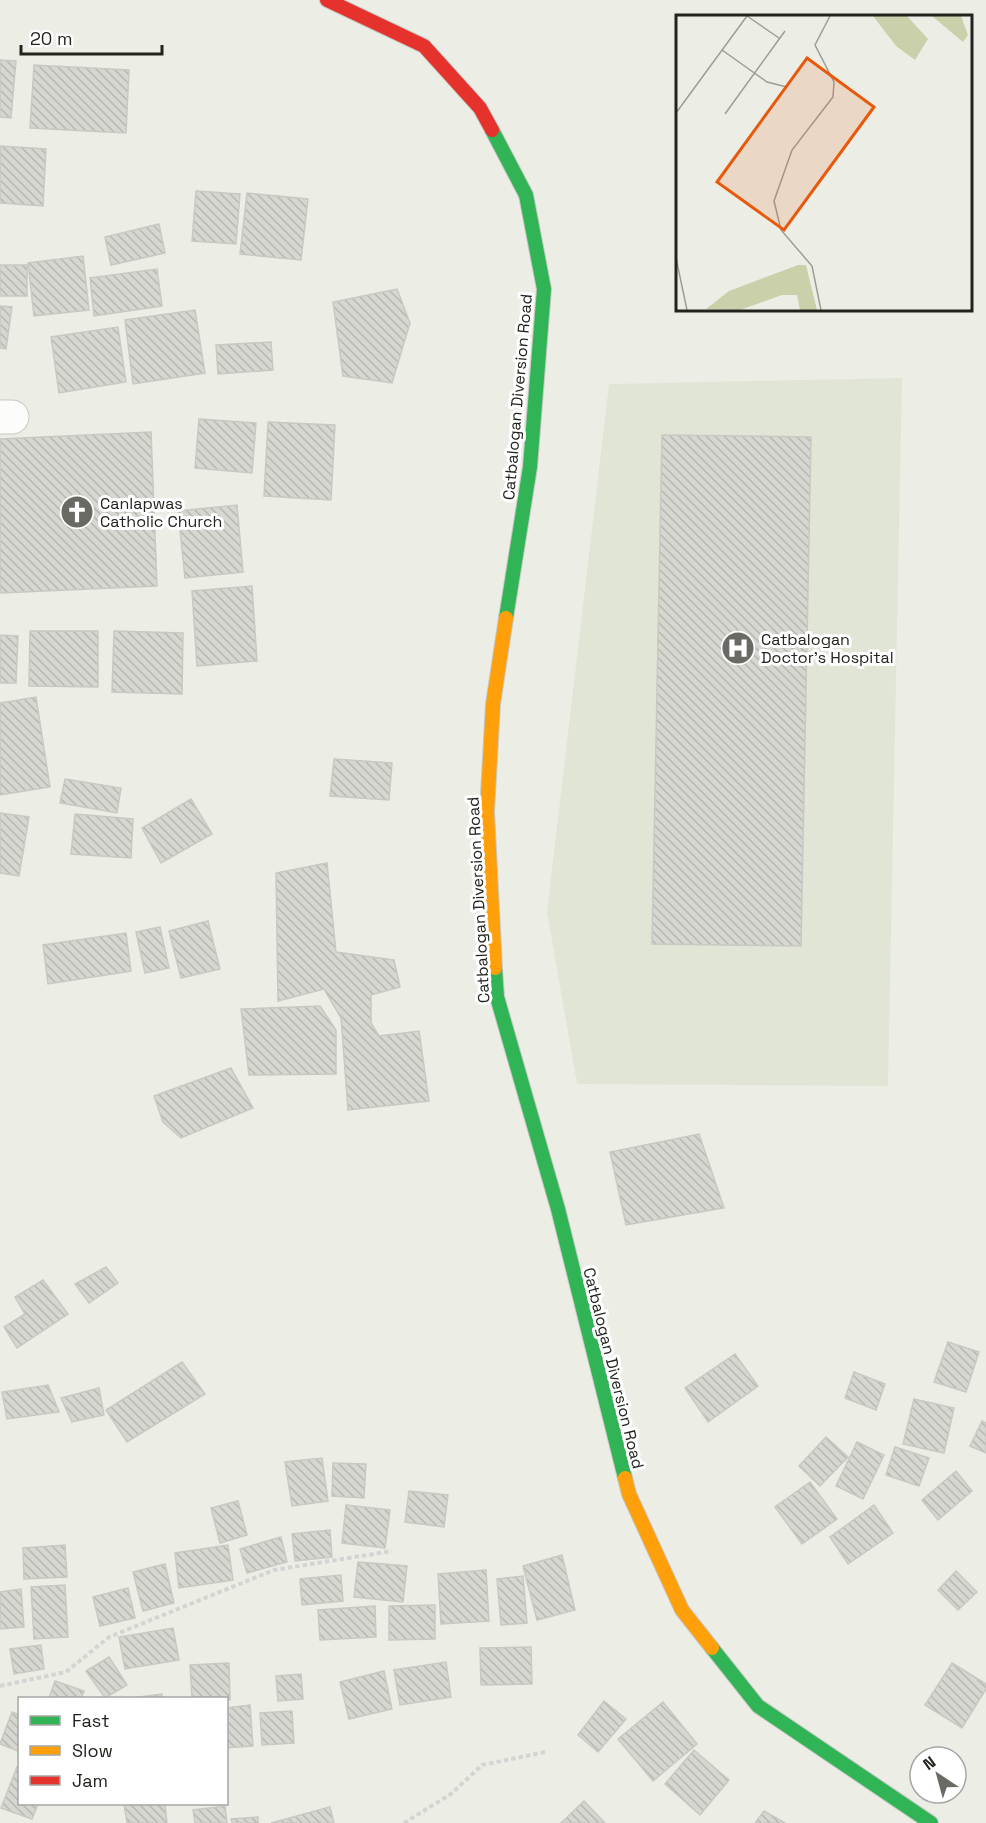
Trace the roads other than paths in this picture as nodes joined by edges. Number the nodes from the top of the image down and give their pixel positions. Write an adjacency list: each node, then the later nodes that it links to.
1 (327, 0): 2 (highway, Catbalogan Diversion Road)
2 (931, 1823)

